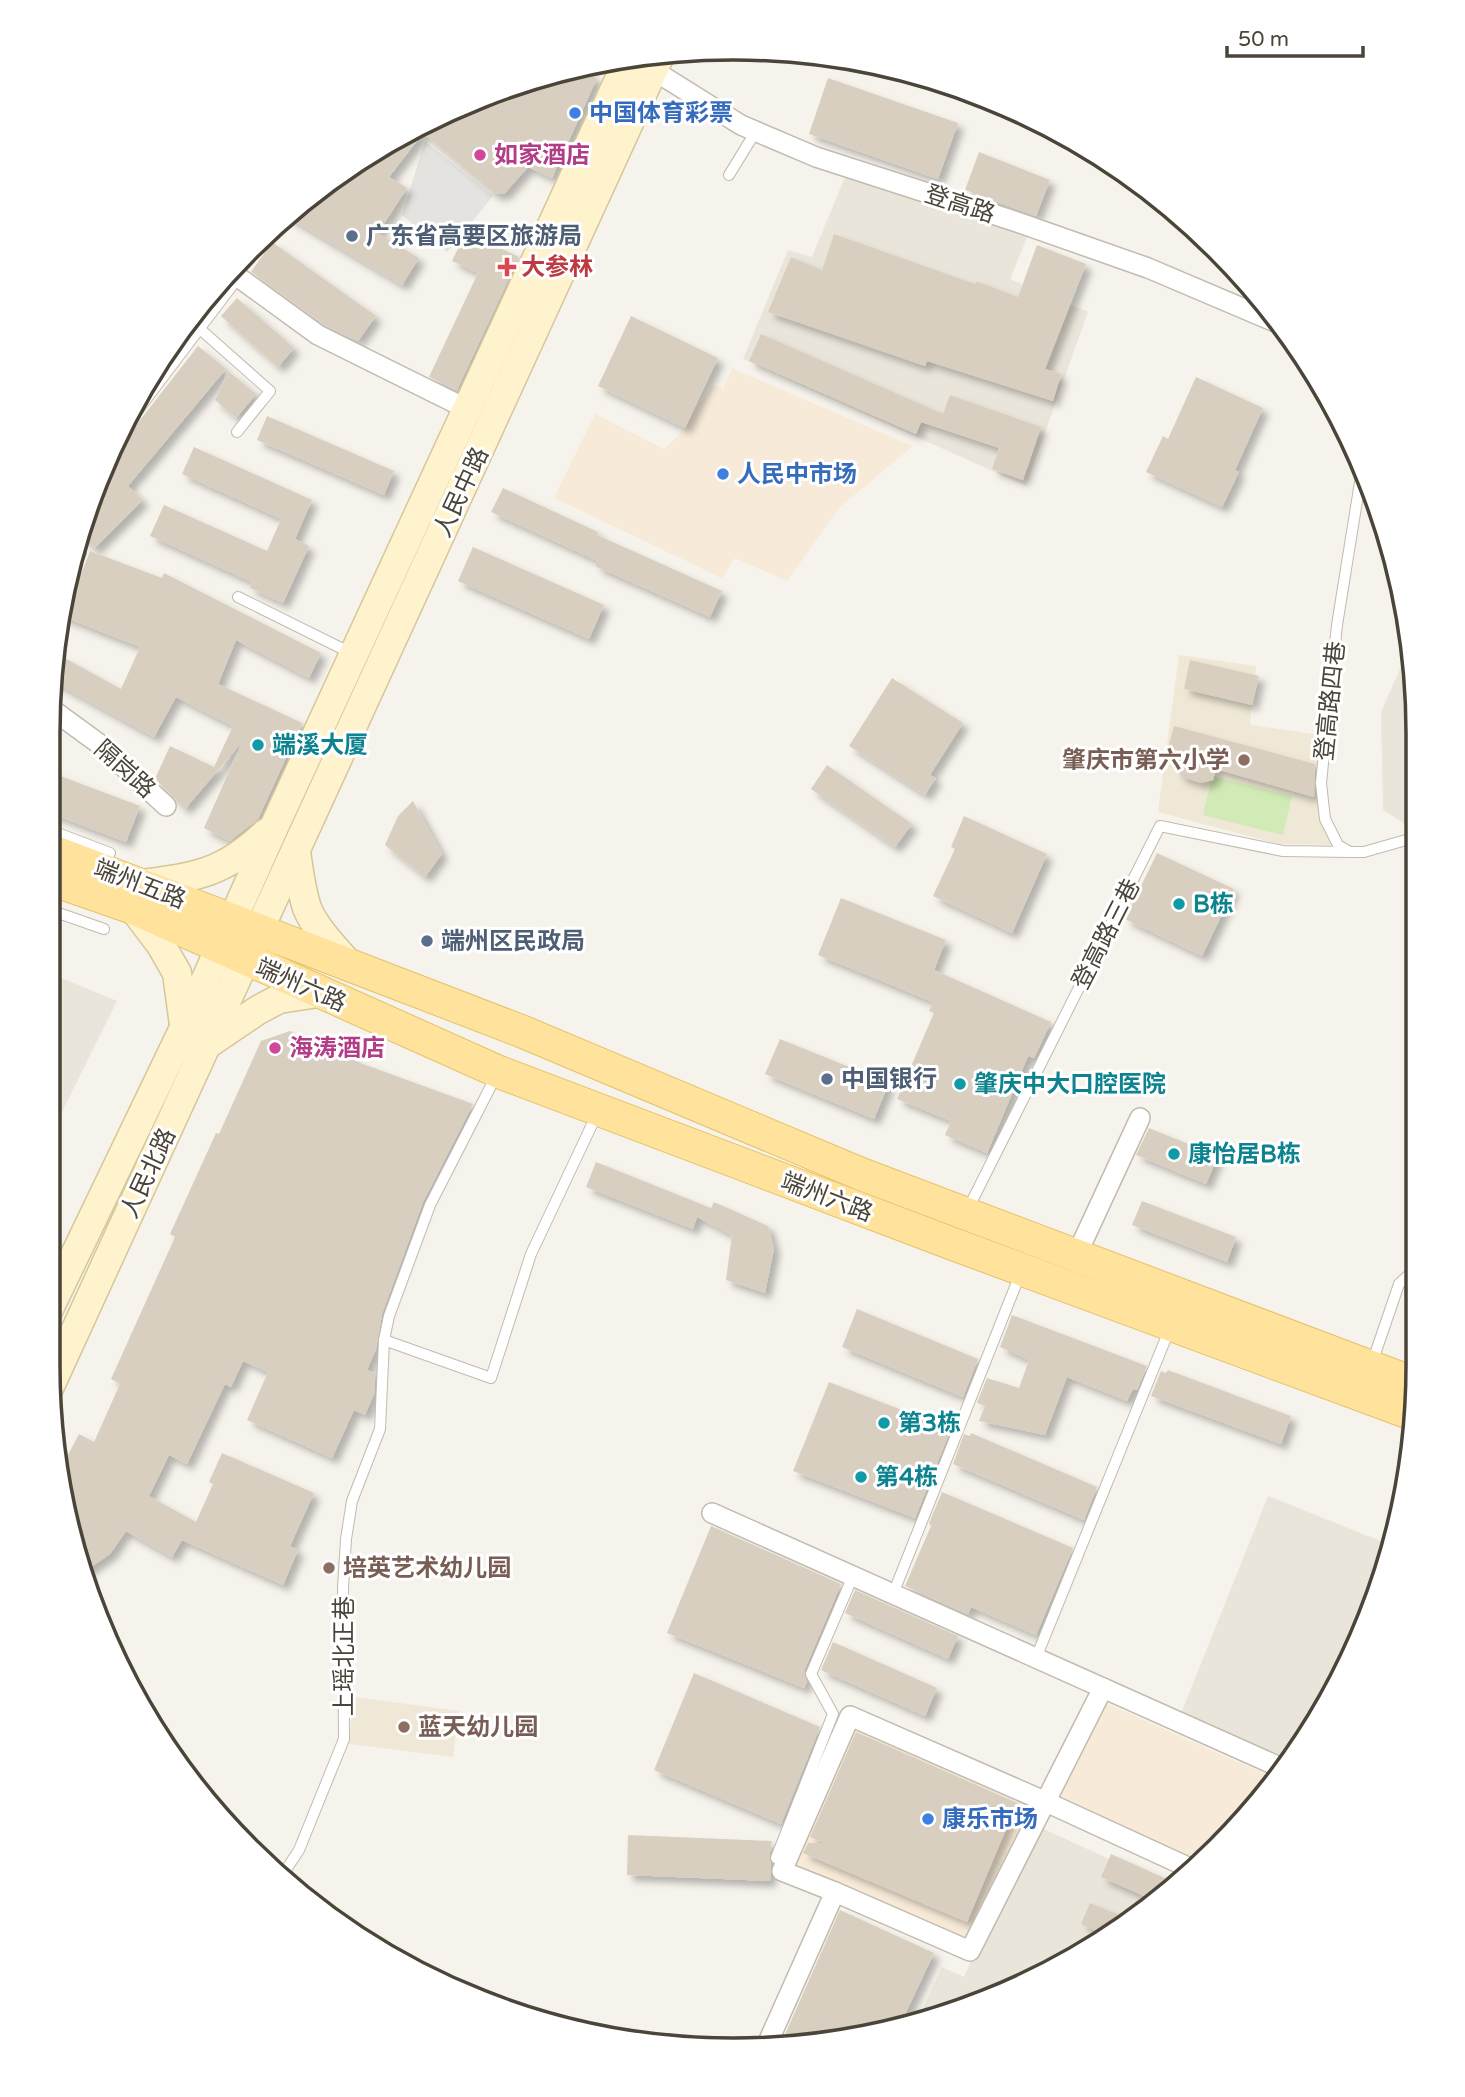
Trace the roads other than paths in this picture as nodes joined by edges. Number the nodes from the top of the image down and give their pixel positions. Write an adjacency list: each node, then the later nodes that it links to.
1 (644, 65): 4 (street, 登高路)
2 (634, 67): 11 (main road, 人民中路)
3 (635, 67): 21 (main road, 人民中路)
4 (756, 131): 5 (lane); 8 (street, 登高路)
5 (729, 175)
6 (238, 277): 11 (street)
7 (228, 288): 9 (lane)
8 (1259, 314)
9 (200, 329): 10 (lane); 12 (lane)
10 (155, 388)
11 (467, 409): 15 (main road, 人民中路)
12 (237, 432)
13 (1359, 488): 22 (lane, 登高路四巷)
14 (238, 597): 15 (lane)
15 (353, 654): 18 (main road, 人民中路)
16 (60, 716): 17 (street, 隔岗路)
17 (166, 806)
18 (274, 827): 26 (main road); 29 (main road, 人民中路)
19 (60, 834): 23 (lane)
20 (1406, 840): 22 (lane)
21 (296, 852): 29 (main road, 人民中路); 30 (main road)
22 (1350, 852): 37 (lane, 登高路三巷)
23 (110, 853)
24 (60, 856): 26 (main road, 端州五路)
25 (60, 881): 26 (main road, 端州五路)
26 (137, 896): 29 (main road, 端州五路); 32 (main road)
27 (60, 914): 28 (lane)
28 (104, 929)
29 (239, 940): 30 (main road, 端州六路); 31 (main road, 端州六路); 32 (main road, 人民北路); 33 (main road, 人民北路)
30 (351, 967): 37 (main road, 端州六路)
31 (318, 993): 33 (main road); 34 (main road, 端州六路)
32 (188, 1019): 33 (main road); 41 (main road, 人民北路)
33 (212, 1034): 44 (main road, 人民北路)
34 (499, 1072): 35 (main road, 端州六路); 43 (lane, 上瑶北正巷)
35 (599, 1111): 39 (main road, 端州六路); 43 (lane)
36 (1140, 1118): 38 (street)
37 (965, 1214): 38 (main road, 端州六路)
38 (1076, 1256): 45 (main road, 端州六路)
39 (1023, 1269): 42 (main road, 端州六路); 50 (lane)
40 (1406, 1277): 45 (lane)
41 (60, 1286)
42 (1171, 1325): 47 (main road, 端州六路); 51 (lane)
43 (384, 1340): 57 (lane, 上瑶北正巷)
44 (60, 1363)
45 (1370, 1367): 46 (main road, 端州六路)
46 (1405, 1380)
47 (1404, 1411)
48 (712, 1513): 49 (street)
49 (853, 1576): 50 (street); 55 (lane)
50 (893, 1594): 51 (street)
51 (1036, 1658): 52 (street)
52 (1103, 1688): 53 (street); 54 (street)
53 (1269, 1769)
54 (1044, 1801): 56 (street); 58 (street); 58 (street)
55 (776, 1858)
56 (1182, 1864)
57 (287, 1868)
58 (835, 1892): 59 (street)
59 (771, 2036)

